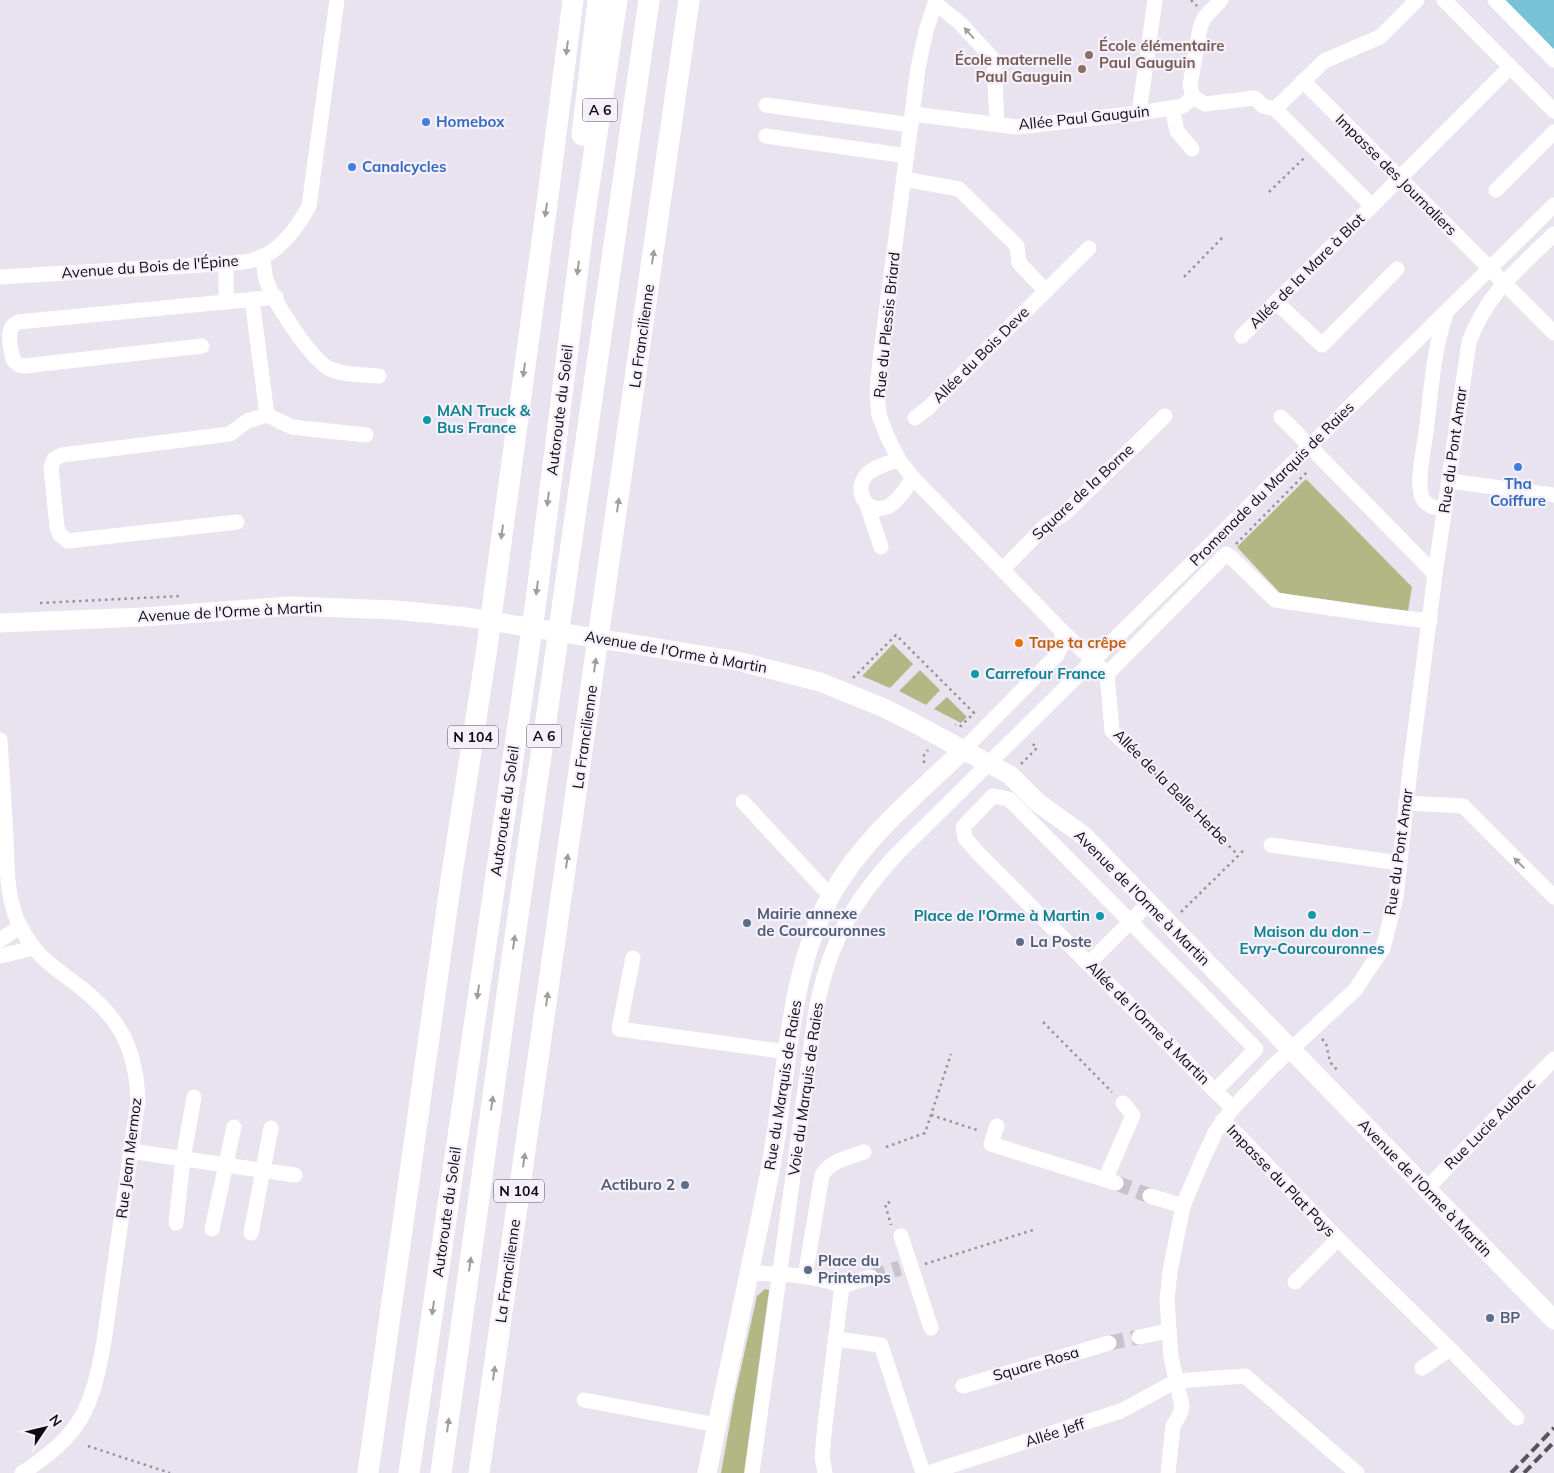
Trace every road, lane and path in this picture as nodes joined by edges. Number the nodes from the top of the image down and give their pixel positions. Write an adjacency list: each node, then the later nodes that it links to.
1 (337, 0): 39 (street, Avenue du Bois de l'Épine)
2 (573, 0): 158 (highway, N 104, one-way to 158)
3 (598, 0): 35 (highway)
4 (617, 0): 35 (highway, Autoroute du Soleil / A 6)
5 (649, 0): 160 (highway, Autoroute du Soleil / A 6, one-way to 5)
6 (689, 0): 161 (highway, La Francilienne / N 104, one-way to 6)
7 (1155, 0): 21 (street)
8 (1221, 0): 16 (street)
9 (1417, 0): 15 (street)
10 (1444, 0): 14 (street)
11 (1495, 0): 13 (street)
12 (935, 2): 22 (street, Rue du Plessis Briard); 23 (street, one-way to 12)
13 (1554, 60)
14 (1510, 67): 20 (street); 29 (street)
15 (1303, 82): 19 (street); 29 (street, Impasse des Journaliers)
16 (1193, 97): 18 (street, Allée Paul Gauguin); 19 (street)
17 (766, 104): 22 (street, Allée Paul Gauguin)
18 (1172, 108): 21 (street, Allée Paul Gauguin); 26 (street)
19 (1275, 109): 33 (street)
20 (1554, 112)
21 (1139, 113): 23 (street, Allée Paul Gauguin)
22 (912, 120): 23 (street, Allée Paul Gauguin); 28 (street, Rue du Plessis Briard)
23 (997, 124)
24 (1554, 132): 31 (street)
25 (766, 136): 28 (street)
26 (1192, 150)
27 (1307, 155): 32 (path)
28 (907, 156): 30 (street, Rue du Plessis Briard)
29 (1398, 178): 33 (street, Allée de la Mare à Blot); 42 (street, Impasse des Journaliers)
30 (904, 179): 46 (street); 62 (street, Rue du Plessis Briard)
31 (1496, 190)
32 (1269, 192)
33 (1372, 206): 50 (street, Allée de la Mare à Blot)
34 (1554, 206): 42 (street, Promenade du Marquis de Raies)
35 (584, 220): 159 (highway, Autoroute du Soleil / A 6, one-way to 159)
36 (1554, 234): 45 (street, Rue du Pont Amar)
37 (1224, 237): 44 (path)
38 (1089, 248): 46 (street, Allée du Bois Deve)
39 (262, 256): 40 (street, Avenue du Bois de l'Épine); 47 (street)
40 (226, 263): 43 (street, Avenue du Bois de l'Épine); 49 (street)
41 (1398, 269): 50 (street)
42 (1490, 269): 45 (street, Impasse des Journaliers); 51 (street, Promenade du Marquis de Raies)
43 (0, 277)
44 (1184, 277)
45 (1504, 283): 52 (street, Impasse des Journaliers); 65 (street, Rue du Pont Amar)
46 (1046, 291): 59 (street, Allée du Bois Deve)
47 (276, 297): 48 (street); 55 (street)
48 (252, 299): 49 (street); 56 (street)
49 (226, 302): 54 (street)
50 (1276, 302): 53 (street, Allée de la Mare à Blot)
51 (1446, 312): 61 (street, Promenade du Marquis de Raies); 68 (street)
52 (1553, 330)
53 (1242, 336)
54 (202, 346)
55 (379, 376)
56 (267, 415): 60 (street); 69 (street)
57 (1165, 416): 72 (street, Square de la Borne)
58 (1281, 417): 61 (street)
59 (915, 418)
60 (366, 435)
61 (1309, 447): 73 (street); 77 (street, Promenade du Marquis de Raies)
62 (899, 460): 64 (street, Rue du Plessis Briard); 67 (street)
63 (1304, 476): 71 (path)
64 (913, 478): 67 (street); 72 (street, Rue du Plessis Briard)
65 (1449, 481): 66 (street); 68 (street, Rue du Pont Amar)
66 (1554, 495)
67 (867, 505): 70 (street)
68 (1445, 509): 73 (street, Rue du Pont Amar)
69 (238, 522)
70 (881, 547)
71 (1226, 554): 74 (street); 78 (street)
72 (1002, 570): 76 (street, Rue du Plessis Briard)
73 (1435, 574): 74 (street, Rue du Pont Amar)
74 (1430, 621): 87 (street, Rue du Pont Amar)
75 (0, 623): 80 (main road, Avenue de l'Orme à Martin)
76 (1062, 631): 77 (street, Rue du Plessis Briard); 83 (street)
77 (1094, 661): 78 (street); 84 (street, Promenade du Marquis de Raies)
78 (1107, 674): 82 (street, Allée de la Belle Herbe)
79 (852, 679): 80 (path)
80 (940, 736): 83 (main road, Avenue de l'Orme à Martin); 85 (path)
81 (0, 740): 97 (street, Rue Jean Mermoz)
82 (1127, 745): 90 (path, Allée de la Belle Herbe)
83 (964, 750): 84 (main road, Avenue de l'Orme à Martin); 92 (main road, Rue du Marquis de Raies)
84 (990, 763): 94 (main road, Avenue de l'Orme à Martin); 137 (street, Voie du Marquis de Raies)
85 (924, 767)
86 (743, 802): 92 (street)
87 (1406, 803): 91 (street, Rue du Pont Amar); 93 (street, one-way to 87)
88 (1271, 844): 91 (street)
89 (1244, 850): 90 (path)
90 (1238, 855): 96 (path)
91 (1400, 863): 104 (street, Rue du Pont Amar)
92 (832, 894): 105 (main road, Rue du Marquis de Raies)
93 (1554, 897)
94 (1149, 903): 95 (street); 96 (main road, Avenue de l'Orme à Martin)
95 (1130, 922): 102 (street); 102 (street, Allée de l'Orme à Martin); 108 (street)
96 (1169, 924): 104 (main road, Avenue de l'Orme à Martin)
97 (20, 927): 98 (street); 99 (street, Rue Jean Mermoz)
98 (0, 940)
99 (34, 948): 100 (street); 119 (street, Rue Jean Mermoz)
100 (0, 956)
101 (633, 958): 105 (street)
102 (1088, 964): 108 (street, Allée de l'Orme à Martin)
103 (1043, 1022): 110 (path)
104 (1291, 1049): 111 (street, Rue du Pont Amar); 124 (main road, Avenue de l'Orme à Martin)
105 (788, 1052): 136 (main road, Rue du Marquis de Raies)
106 (951, 1054): 112 (path)
107 (1554, 1059): 124 (street, Rue Lucie Aubrac)
108 (1215, 1091): 111 (street, Allée de l'Orme à Martin)
109 (194, 1097): 120 (street)
110 (1123, 1103): 116 (street)
111 (1233, 1108): 113 (street, Rue du Pont Amar)
112 (931, 1115): 116 (path); 117 (path)
113 (1222, 1121): 128 (street, Rue du Pont Amar); 134 (street, Impasse du Plat Pays)
114 (234, 1127): 121 (street)
115 (271, 1128): 122 (street)
116 (995, 1131)
117 (886, 1147)
118 (857, 1150): 138 (street)
119 (130, 1152): 120 (street); 156 (street, Rue Jean Mermoz)
120 (184, 1159): 121 (street); 129 (street)
121 (224, 1165): 122 (street); 130 (street)
122 (262, 1170): 123 (street); 132 (street)
123 (295, 1175)
124 (1426, 1189): 142 (main road, Avenue de l'Orme à Martin)
125 (1150, 1196): 128 (street)
126 (890, 1202): 127 (path)
127 (885, 1204)
128 (1183, 1206): 144 (street, Rue du Pont Amar)
129 (176, 1223)
130 (212, 1229)
131 (1033, 1230): 135 (path)
132 (251, 1232)
133 (901, 1236): 135 (street)
134 (1338, 1239): 140 (street, Impasse du Plat Pays); 148 (street)
135 (910, 1266): 143 (street)
136 (749, 1273): 137 (street); 154 (main road, Rue du Marquis de Raies)
137 (780, 1274): 138 (street); 163 (street, Voie du Marquis de Raies)
138 (805, 1277): 141 (street)
139 (871, 1277): 141 (street)
140 (1294, 1282)
141 (842, 1286): 146 (street)
142 (1554, 1320)
143 (931, 1328)
144 (1168, 1331): 145 (street); 150 (street, Rue du Pont Amar)
145 (1139, 1337)
146 (836, 1339): 164 (street); 165 (street)
147 (1110, 1343): 151 (street, Square Rosa)
148 (1450, 1349): 149 (street); 153 (street)
149 (1422, 1368)
150 (1176, 1381): 166 (street, Allée Jeff); 167 (street, Rue du Pont Amar); 168 (street)
151 (963, 1386)
152 (584, 1400): 154 (street)
153 (1517, 1418)
154 (717, 1425): 162 (main road, Rue du Marquis de Raies)
155 (88, 1446): 157 (path)
156 (22, 1473)
157 (170, 1473)
158 (368, 1473)
159 (409, 1473)
160 (441, 1473)
161 (479, 1473)
162 (707, 1473)
163 (752, 1473)
164 (825, 1473)
165 (923, 1473)
166 (928, 1473)
167 (1168, 1473)
168 (1357, 1473)

